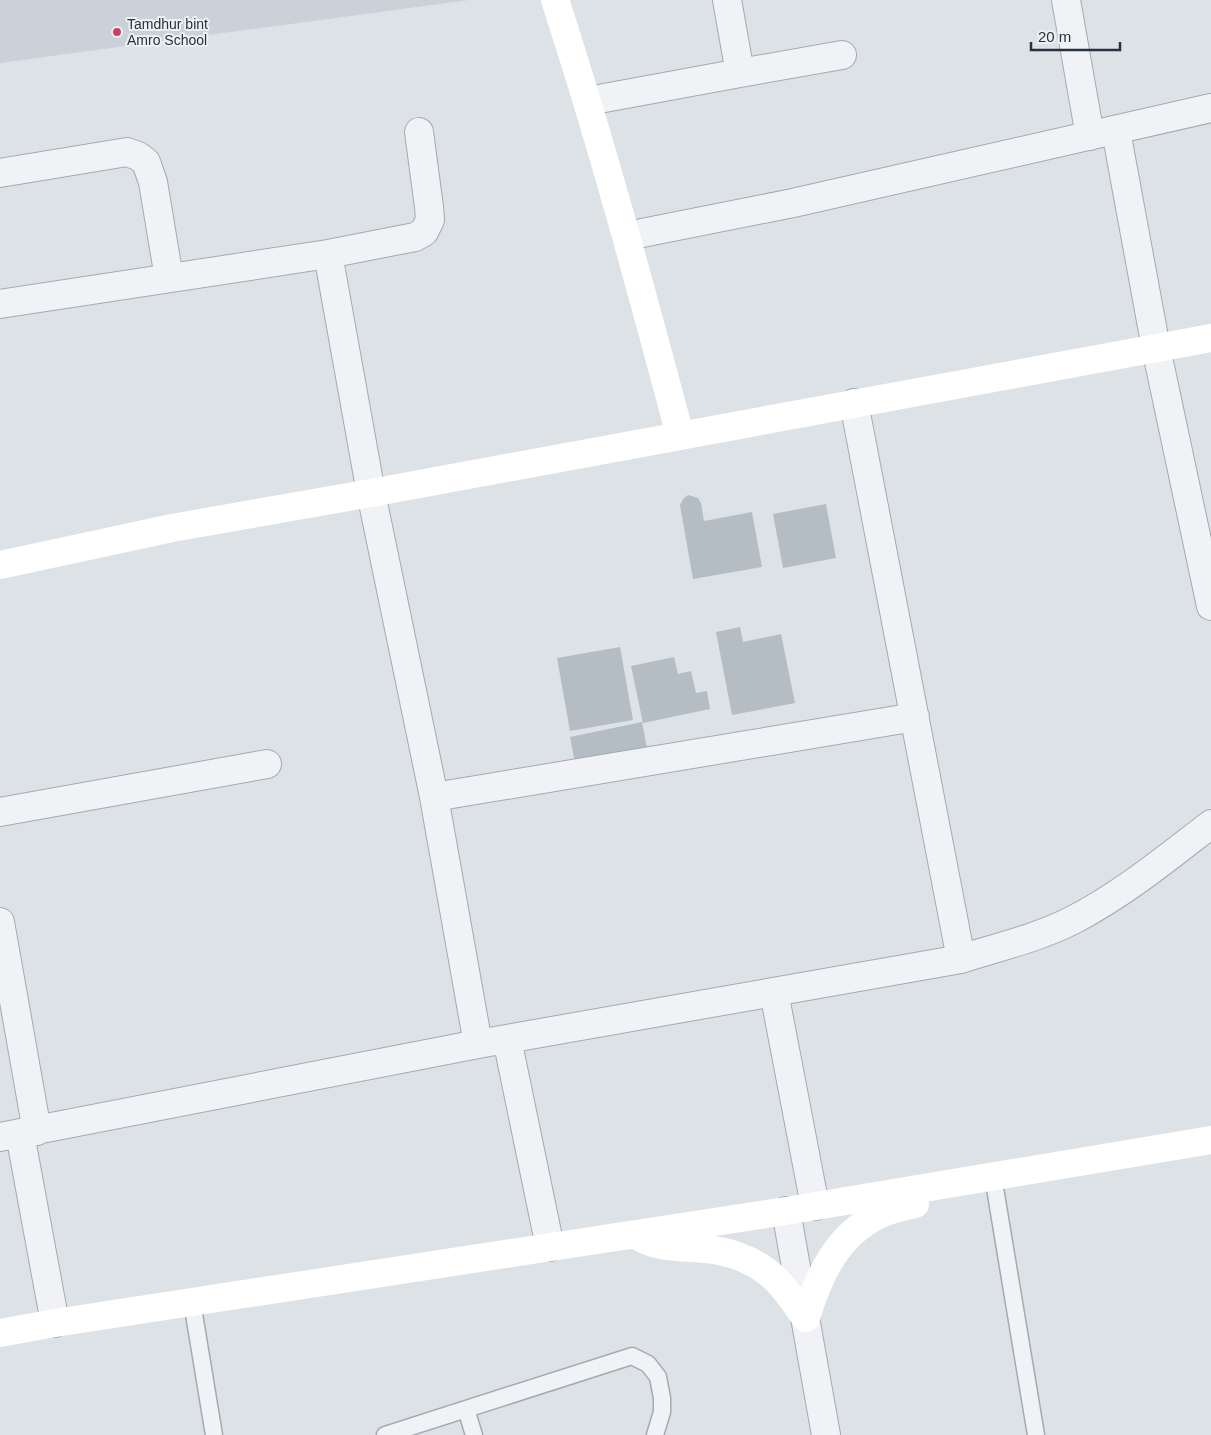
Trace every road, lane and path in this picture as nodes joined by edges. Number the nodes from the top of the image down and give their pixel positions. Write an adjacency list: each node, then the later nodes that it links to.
1 (555, 0): 6 (street)
2 (727, 0): 5 (street)
3 (1066, 0): 9 (street)
4 (842, 55): 5 (street)
5 (740, 73): 6 (street)
6 (588, 100): 11 (street)
7 (1211, 108): 9 (street)
8 (419, 132): 12 (street)
9 (1103, 133): 11 (street); 16 (street)
10 (0, 173): 13 (street)
11 (627, 236): 18 (street)
12 (328, 254): 13 (street); 19 (street)
13 (169, 278): 14 (street)
14 (0, 304)
15 (1211, 338): 16 (street)
16 (1156, 348): 17 (street); 21 (street)
17 (854, 403): 18 (street); 22 (street)
18 (680, 435): 19 (street)
19 (371, 493): 20 (street); 24 (street)
20 (0, 565)
21 (1211, 606)
22 (915, 717): 24 (street); 28 (street)
23 (267, 764): 25 (street)
24 (434, 797): 31 (street)
25 (0, 812)
26 (1211, 824): 28 (street)
27 (0, 922): 32 (street)
28 (961, 959): 29 (street)
29 (774, 992): 30 (street); 36 (street)
30 (507, 1039): 31 (street); 39 (street)
31 (478, 1044): 32 (street)
32 (19, 1134): 42 (street)
33 (1211, 1140): 34 (street)
34 (994, 1176): 35 (street); 50 (lane)
35 (958, 1182): 36 (street); 41 (street)
36 (815, 1206): 37 (street)
37 (786, 1211): 38 (street); 41 (street)
38 (634, 1234): 39 (street); 41 (street)
39 (550, 1247): 40 (street)
40 (192, 1302): 42 (street); 45 (lane)
41 (806, 1318): 49 (street)
42 (55, 1323): 43 (street)
43 (0, 1333)
44 (466, 1409): 46 (lane); 47 (lane); 48 (lane)
45 (214, 1435)
46 (385, 1435)
47 (474, 1435)
48 (655, 1435)
49 (826, 1435)
50 (1036, 1435)

